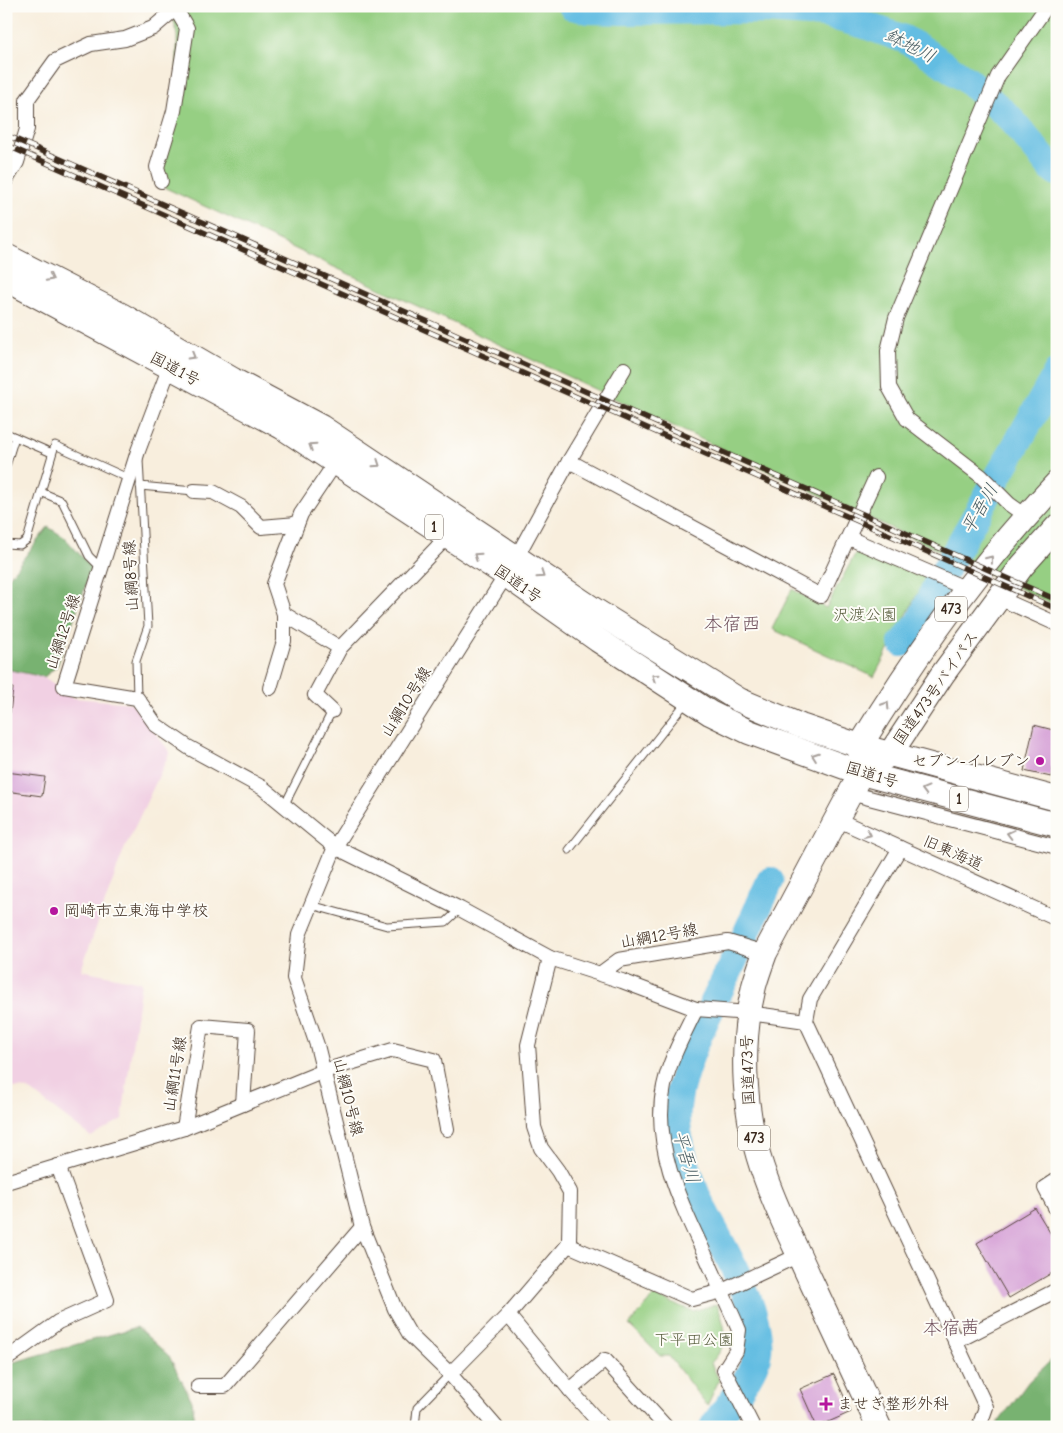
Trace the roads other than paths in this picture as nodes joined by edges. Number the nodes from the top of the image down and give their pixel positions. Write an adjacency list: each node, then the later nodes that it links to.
1 (1047, 6): 20 (street)
2 (174, 7): 3 (street); 4 (street)
3 (6, 180)
4 (161, 181)
5 (6, 256): 26 (highway, 国道1号 / 1, one-way to 26)
6 (6, 280): 7 (highway, 国道1号 / 1)
7 (170, 366): 13 (highway, 国道1号 / 1, one-way to 7); 16 (street, 山綱12号線)
8 (624, 369): 12 (street, 山綱10号線)
9 (6, 433): 10 (lane)
10 (15, 437): 11 (lane); 14 (lane)
11 (52, 453): 16 (lane); 19 (lane)
12 (569, 461): 24 (street); 26 (street, 山綱10号線)
13 (336, 462): 21 (street); 23 (highway, 国道1号 / 1)
14 (6, 466)
15 (876, 477): 24 (street)
16 (135, 482): 18 (lane); 27 (street, 山綱12号線); 34 (lane, 山綱8号線)
17 (1057, 483): 20 (highway, 国道473号バイパス / 473)
18 (194, 491): 21 (street)
19 (41, 492): 25 (lane); 27 (lane)
20 (1017, 510): 28 (highway, 国道473号バイパス / 473, one-way to 20)
21 (297, 524): 30 (street)
22 (1057, 526): 29 (highway, 国道473号バイパス / 473)
23 (448, 536): 26 (highway, 国道1号 / 1, one-way to 23); 32 (street)
24 (849, 538): 28 (street)
25 (6, 544)
26 (511, 567): 35 (highway, 国道1号 / 1, one-way to 26); 37 (highway, 国道1号 / 1, one-way to 37); 47 (street, 山綱10号線)
27 (102, 569): 34 (street, 山綱12号線)
28 (963, 587): 37 (highway, 国道473号バイパス / 473, one-way to 28)
29 (999, 598): 31 (street); 38 (highway, 国道473号バイパス / 473)
30 (284, 614): 32 (street); 33 (street)
31 (1057, 624)
32 (340, 648): 36 (street)
33 (270, 688)
34 (137, 698): 42 (street)
35 (688, 699): 39 (highway, 国道1号 / 1, one-way to 35); 49 (lane)
36 (332, 711): 42 (lane)
37 (860, 746): 38 (highway, 国道1号 / 1); 39 (highway)
38 (890, 754): 39 (highway, 国道473号バイパス / 473); 40 (highway, 国道1号 / 1)
39 (855, 783): 41 (highway, 国道1号 / 1, one-way to 39); 43 (highway, 国道473号 / 473); 45 (street)
40 (1057, 799)
41 (967, 801): 44 (highway, 国道1号 / 1); 45 (street)
42 (284, 806): 47 (street)
43 (836, 819): 48 (street, 旧東海道, one-way to 48); 53 (highway, 国道473号 / 473)
44 (1057, 824)
45 (983, 828): 46 (street, one-way to 45)
46 (1057, 846)
47 (335, 847): 50 (street, 山綱10号線); 51 (street)
48 (900, 848): 52 (street, 旧東海道); 58 (street)
49 (569, 850)
50 (311, 906): 51 (lane); 59 (street, 山綱10号線)
51 (460, 909): 54 (street)
52 (1057, 919)
53 (765, 953): 55 (street, 山綱12号線); 57 (highway, 国道473号 / 473)
54 (550, 958): 55 (street); 68 (street)
55 (600, 974): 56 (street)
56 (696, 1009): 57 (street); 71 (street)
57 (749, 1012): 58 (street); 69 (highway, 国道473号 / 473)
58 (806, 1021): 73 (street)
59 (324, 1071): 60 (street); 62 (street); 67 (street, 山綱10号線)
60 (243, 1104): 61 (street); 61 (street, 山綱11号線)
61 (184, 1128): 63 (street)
62 (447, 1128)
63 (58, 1166): 65 (street); 74 (street)
64 (1057, 1180): 66 (street)
65 (6, 1182)
66 (1057, 1211)
67 (362, 1227): 75 (street, 山綱10号線); 76 (street)
68 (568, 1245): 71 (street); 72 (street)
69 (799, 1255): 71 (street); 83 (highway, 国道473号 / 473)
70 (1057, 1290): 73 (street)
71 (722, 1291): 78 (street)
72 (508, 1315): 75 (street); 77 (street)
73 (956, 1342): 84 (street)
74 (6, 1351)
75 (450, 1374): 79 (lane); 80 (street, 山綱10号線)
76 (198, 1386)
77 (570, 1390): 81 (street); 82 (street)
78 (747, 1420)
79 (415, 1427)
80 (496, 1427)
81 (603, 1427)
82 (666, 1427)
83 (879, 1427)
84 (979, 1427)

